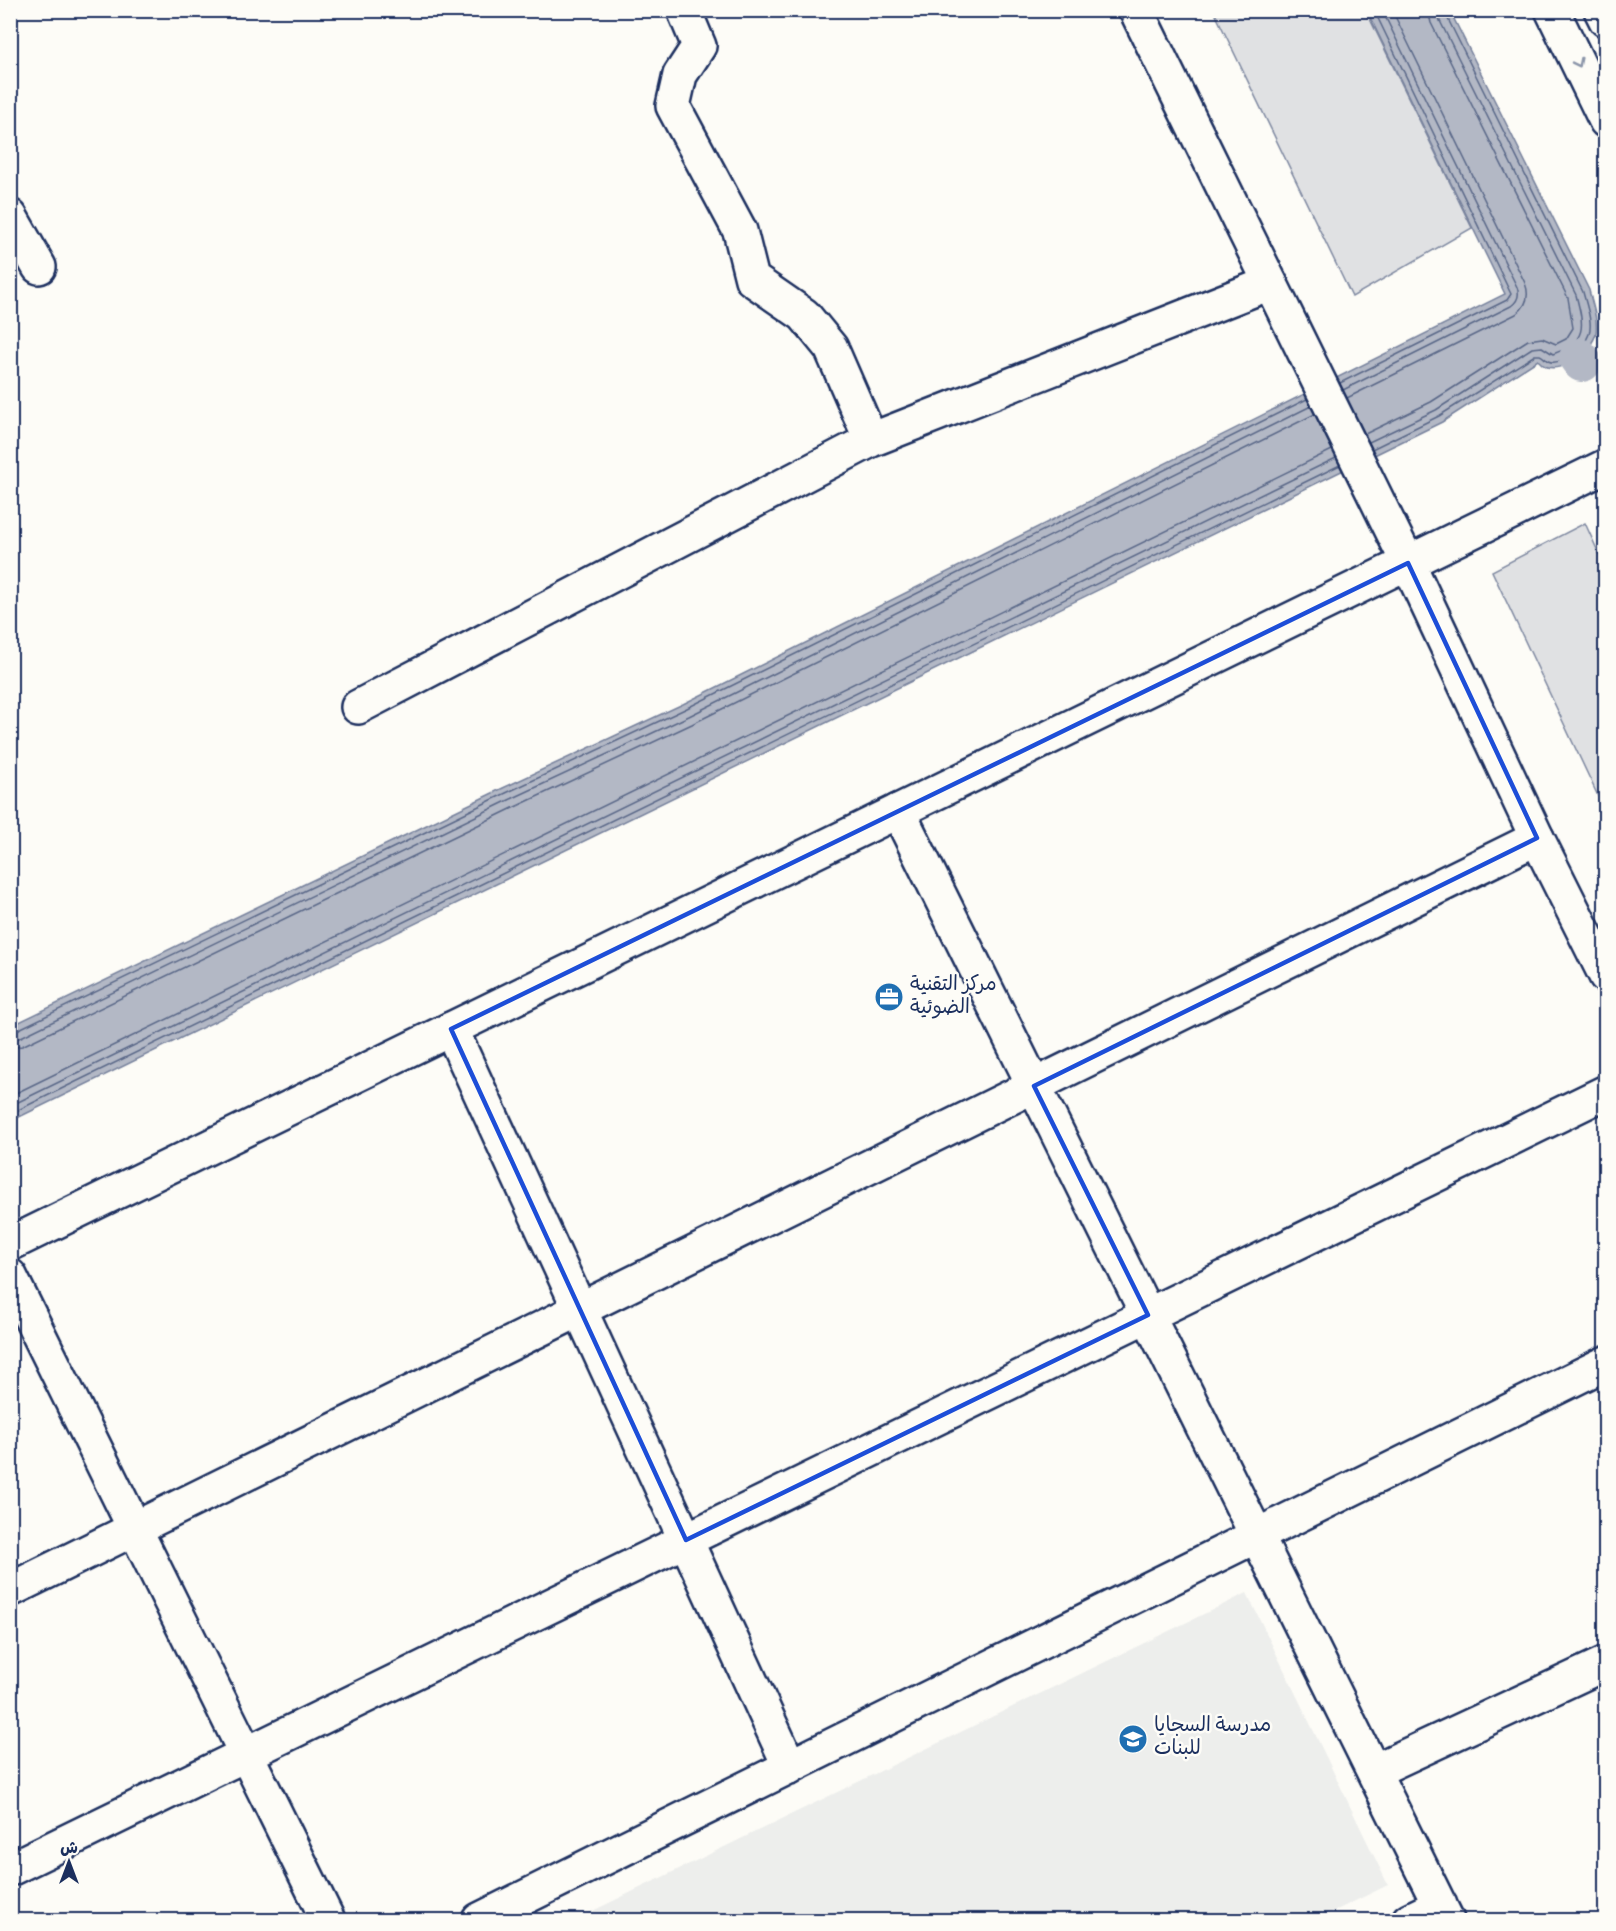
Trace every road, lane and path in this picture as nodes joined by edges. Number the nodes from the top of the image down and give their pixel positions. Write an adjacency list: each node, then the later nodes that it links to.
1 (684, 10): 10 (street)
2 (1136, 10): 9 (street)
3 (1552, 10): 6 (street, one-way to 6)
4 (1601, 10): 5 (street)
5 (1605, 20)
6 (1605, 121)
7 (10, 216): 8 (street)
8 (39, 267)
9 (1270, 283): 10 (street); 12 (street)
10 (871, 440): 13 (street)
11 (1605, 466): 12 (street)
12 (1408, 563): 14 (street); 15 (street)
13 (358, 707)
14 (898, 811): 17 (street); 18 (street)
15 (1537, 838): 16 (street); 18 (street)
16 (1605, 976)
17 (451, 1029): 20 (street); 22 (street)
18 (1034, 1086): 22 (street); 23 (street)
19 (1605, 1092): 23 (street)
20 (10, 1244)
21 (10, 1275): 25 (street)
22 (580, 1310): 25 (street); 27 (street)
23 (1148, 1315): 26 (street); 27 (street)
24 (1605, 1363): 26 (street)
25 (135, 1529): 28 (street); 30 (street)
26 (1257, 1536): 31 (street); 32 (street)
27 (686, 1540): 30 (street); 31 (street)
28 (10, 1590)
29 (1605, 1663): 32 (street)
30 (246, 1754): 33 (street); 35 (street)
31 (790, 1767): 36 (street)
32 (1374, 1771): 34 (street)
33 (10, 1869)
34 (1444, 1913): 37 (street)
35 (328, 1920)
36 (480, 1920)
37 (1409, 1920)

